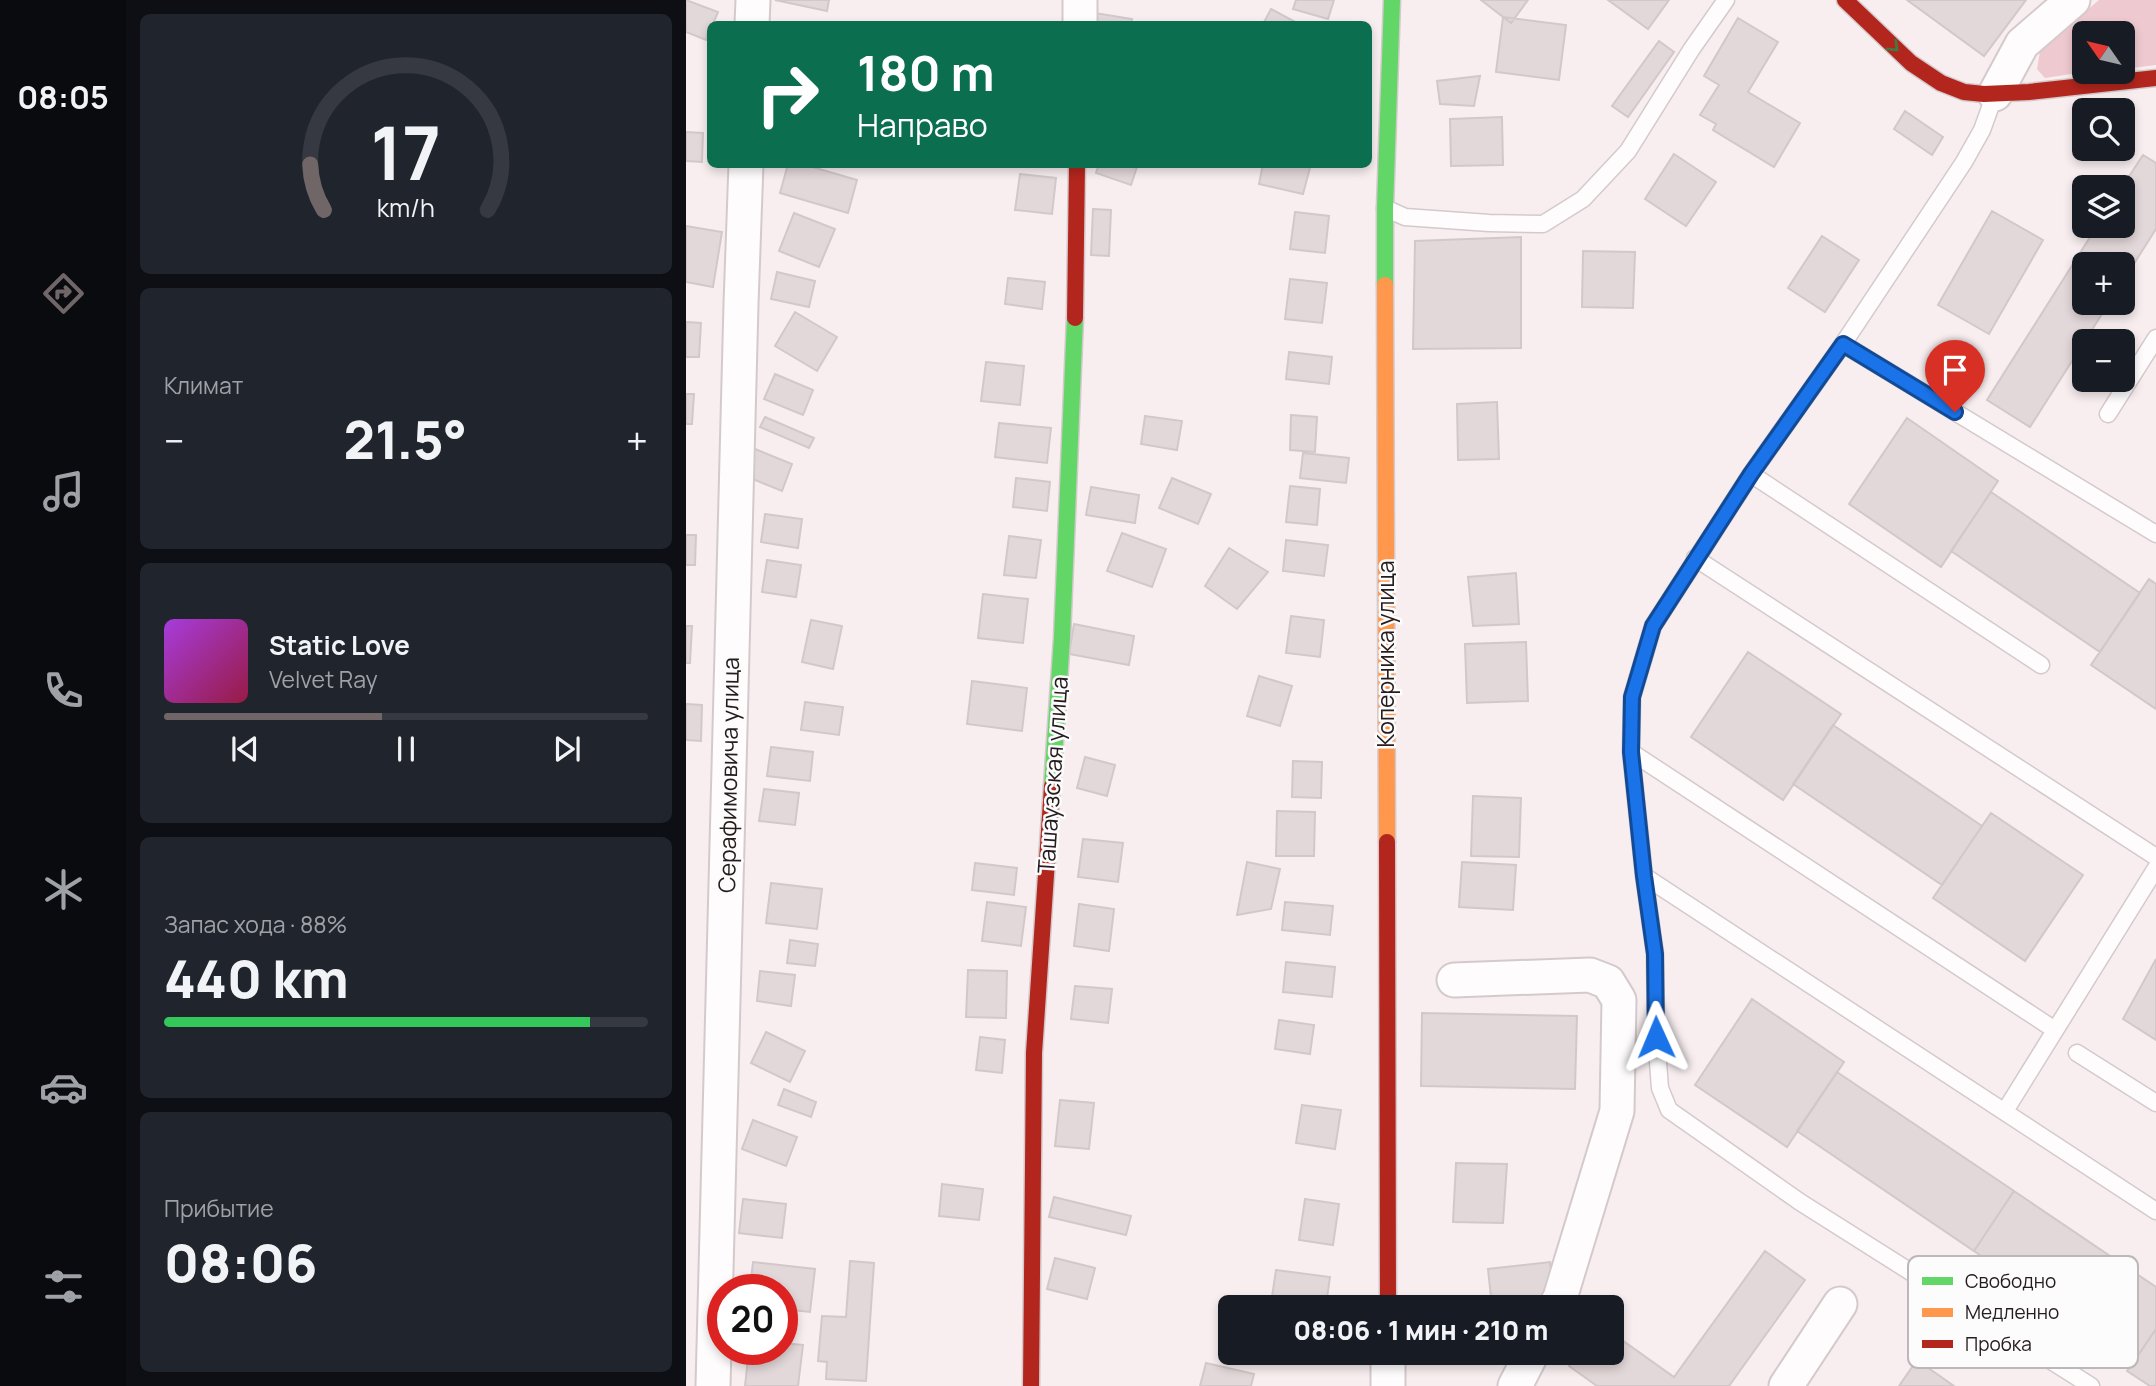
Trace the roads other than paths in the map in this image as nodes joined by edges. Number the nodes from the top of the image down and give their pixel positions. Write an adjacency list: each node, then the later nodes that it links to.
1 (753, 0): 7 (street)
2 (1080, 0): 8 (street)
3 (1392, 0): 13 (street, Коперника улица)
4 (1726, 0): 13 (lane)
5 (1845, 0): 10 (street, one-way to 10)
6 (2073, 0): 10 (street)
7 (752, 21)
8 (1080, 21)
9 (2156, 78): 10 (street)
10 (1995, 94): 15 (lane)
11 (746, 168): 38 (street, Серафимовича улица)
12 (1077, 168): 39 (street, Ташаузская улица)
13 (1385, 208): 32 (street, Коперника улица)
14 (2156, 338): 16 (lane)
15 (1843, 344): 17 (lane); 18 (lane)
16 (2108, 414)
17 (1751, 474): 19 (lane); 20 (lane)
18 (2156, 534)
19 (1695, 558): 21 (lane); 22 (lane)
20 (2041, 665)
21 (1631, 752): 24 (lane); 26 (lane)
22 (2156, 857)
23 (2156, 868): 26 (lane)
24 (1644, 876): 29 (lane); 31 (lane)
25 (1454, 980): 33 (street)
26 (2055, 1030): 29 (lane)
27 (2077, 1053): 28 (lane)
28 (2156, 1103)
29 (2005, 1111): 30 (lane)
30 (2156, 1211)
31 (1908, 1270)
32 (1388, 1295)
33 (1559, 1295)
34 (1840, 1304): 42 (street)
35 (1388, 1365): 40 (street)
36 (1526, 1365): 41 (street)
37 (2063, 1368): 43 (lane)
38 (713, 1386)
39 (1031, 1386)
40 (1388, 1386)
41 (1515, 1386)
42 (1786, 1386)
43 (2091, 1386)

